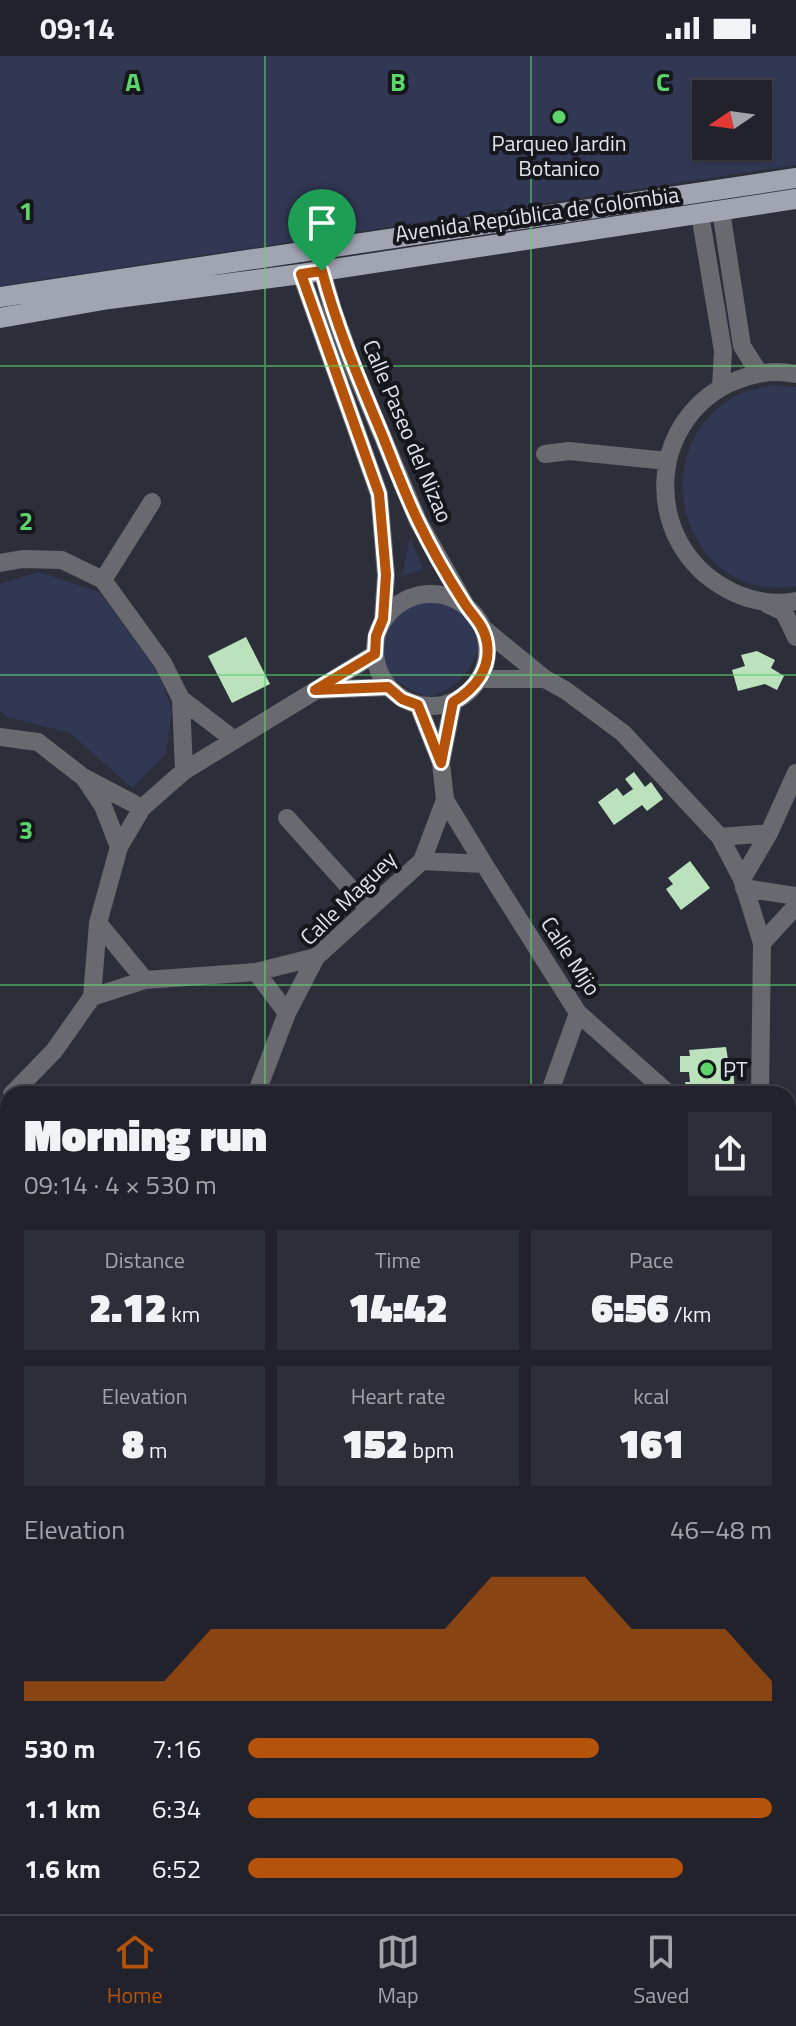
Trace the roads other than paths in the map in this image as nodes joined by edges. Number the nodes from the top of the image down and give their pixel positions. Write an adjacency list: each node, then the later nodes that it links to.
1 (796, 178): 6 (main road, Avenida República de Colombia)
2 (796, 199): 3 (main road, Avenida República de Colombia)
3 (710, 213): 4 (main road, Avenida República de Colombia); 8 (street); 10 (street)
4 (322, 271): 5 (main road, Avenida República de Colombia); 18 (street, Calle Paseo del Nizao)
5 (301, 274): 7 (main road, Avenida República de Colombia); 19 (street, Calle Paseo del Nizao)
6 (0, 297)
7 (0, 318)
8 (759, 373): 9 (street); 10 (street)
9 (796, 374)
10 (721, 387): 12 (street)
11 (545, 454): 12 (street)
12 (667, 461): 17 (street)
13 (152, 502): 15 (street)
14 (0, 563): 15 (street)
15 (103, 580): 27 (street)
16 (796, 601): 17 (street)
17 (761, 602): 21 (street)
18 (465, 604): 19 (street); 20 (street)
19 (383, 619): 22 (street)
20 (484, 629): 23 (street); 24 (street)
21 (796, 637)
22 (375, 654): 25 (street); 26 (street)
23 (480, 679): 24 (street); 28 (street)
24 (545, 679): 40 (street)
25 (388, 687): 26 (street); 29 (street)
26 (315, 690): 31 (street)
27 (181, 699): 31 (street); 33 (street)
28 (453, 702): 29 (street); 32 (street, Calle Maguey)
29 (418, 705): 32 (street, Calle Maguey)
30 (1, 739): 35 (street)
31 (233, 739): 33 (street)
32 (441, 763): 36 (street, Calle Maguey)
33 (184, 771): 37 (street)
34 (796, 773): 39 (street)
35 (83, 777): 37 (street); 41 (street)
36 (445, 800): 42 (street, Calle Maguey); 43 (street, Calle Maguey)
37 (142, 808): 41 (street)
38 (287, 818): 47 (street)
39 (769, 833): 40 (street); 44 (street)
40 (720, 837): 44 (street)
41 (119, 847): 48 (street)
42 (422, 861): 43 (street, Calle Maguey); 47 (street, Calle Maguey)
43 (484, 864): 55 (street, Calle Mijo)
44 (743, 884): 45 (street); 49 (street)
45 (796, 896)
46 (796, 906): 49 (street)
47 (369, 909): 50 (street, Calle Maguey)
48 (98, 923): 52 (street); 53 (street)
49 (762, 943): 60 (street)
50 (316, 957): 51 (street); 54 (street, Calle Maguey)
51 (256, 972): 52 (street); 54 (street)
52 (145, 980): 53 (street)
53 (92, 997): 56 (street)
54 (287, 1013): 57 (street, Calle Maguey)
55 (578, 1013): 58 (street); 59 (street, Calle Mijo)
56 (20, 1086)
57 (259, 1086)
58 (552, 1086)
59 (660, 1086)
60 (755, 1086)

